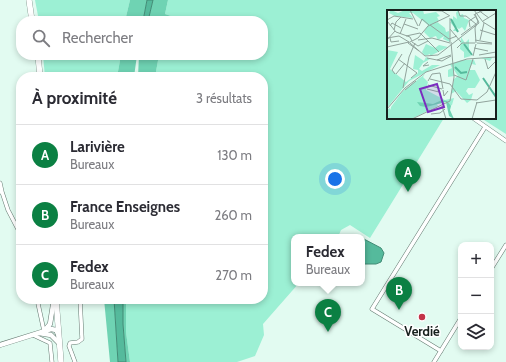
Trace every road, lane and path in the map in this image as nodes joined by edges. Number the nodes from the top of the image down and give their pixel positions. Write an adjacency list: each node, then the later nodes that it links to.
1 (29, 0): 2 (main road)
2 (31, 16)
3 (38, 60): 4 (main road)
4 (40, 72)
5 (474, 119): 6 (street)
6 (485, 127): 7 (street); 22 (street)
7 (506, 141)
8 (0, 183): 9 (street)
9 (1, 192): 10 (street)
10 (16, 225)
11 (506, 245): 12 (street)
12 (494, 264)
13 (38, 304): 18 (street)
14 (54, 304): 18 (street)
15 (55, 304): 20 (main road)
16 (80, 304): 25 (street)
17 (458, 323): 22 (street)
18 (44, 331): 19 (street); 20 (street)
19 (35, 334): 20 (street); 21 (street); 23 (street)
20 (59, 343): 24 (main road)
21 (0, 345)
22 (440, 351): 26 (street)
23 (52, 362)
24 (61, 362)
25 (75, 362)
26 (434, 362)

